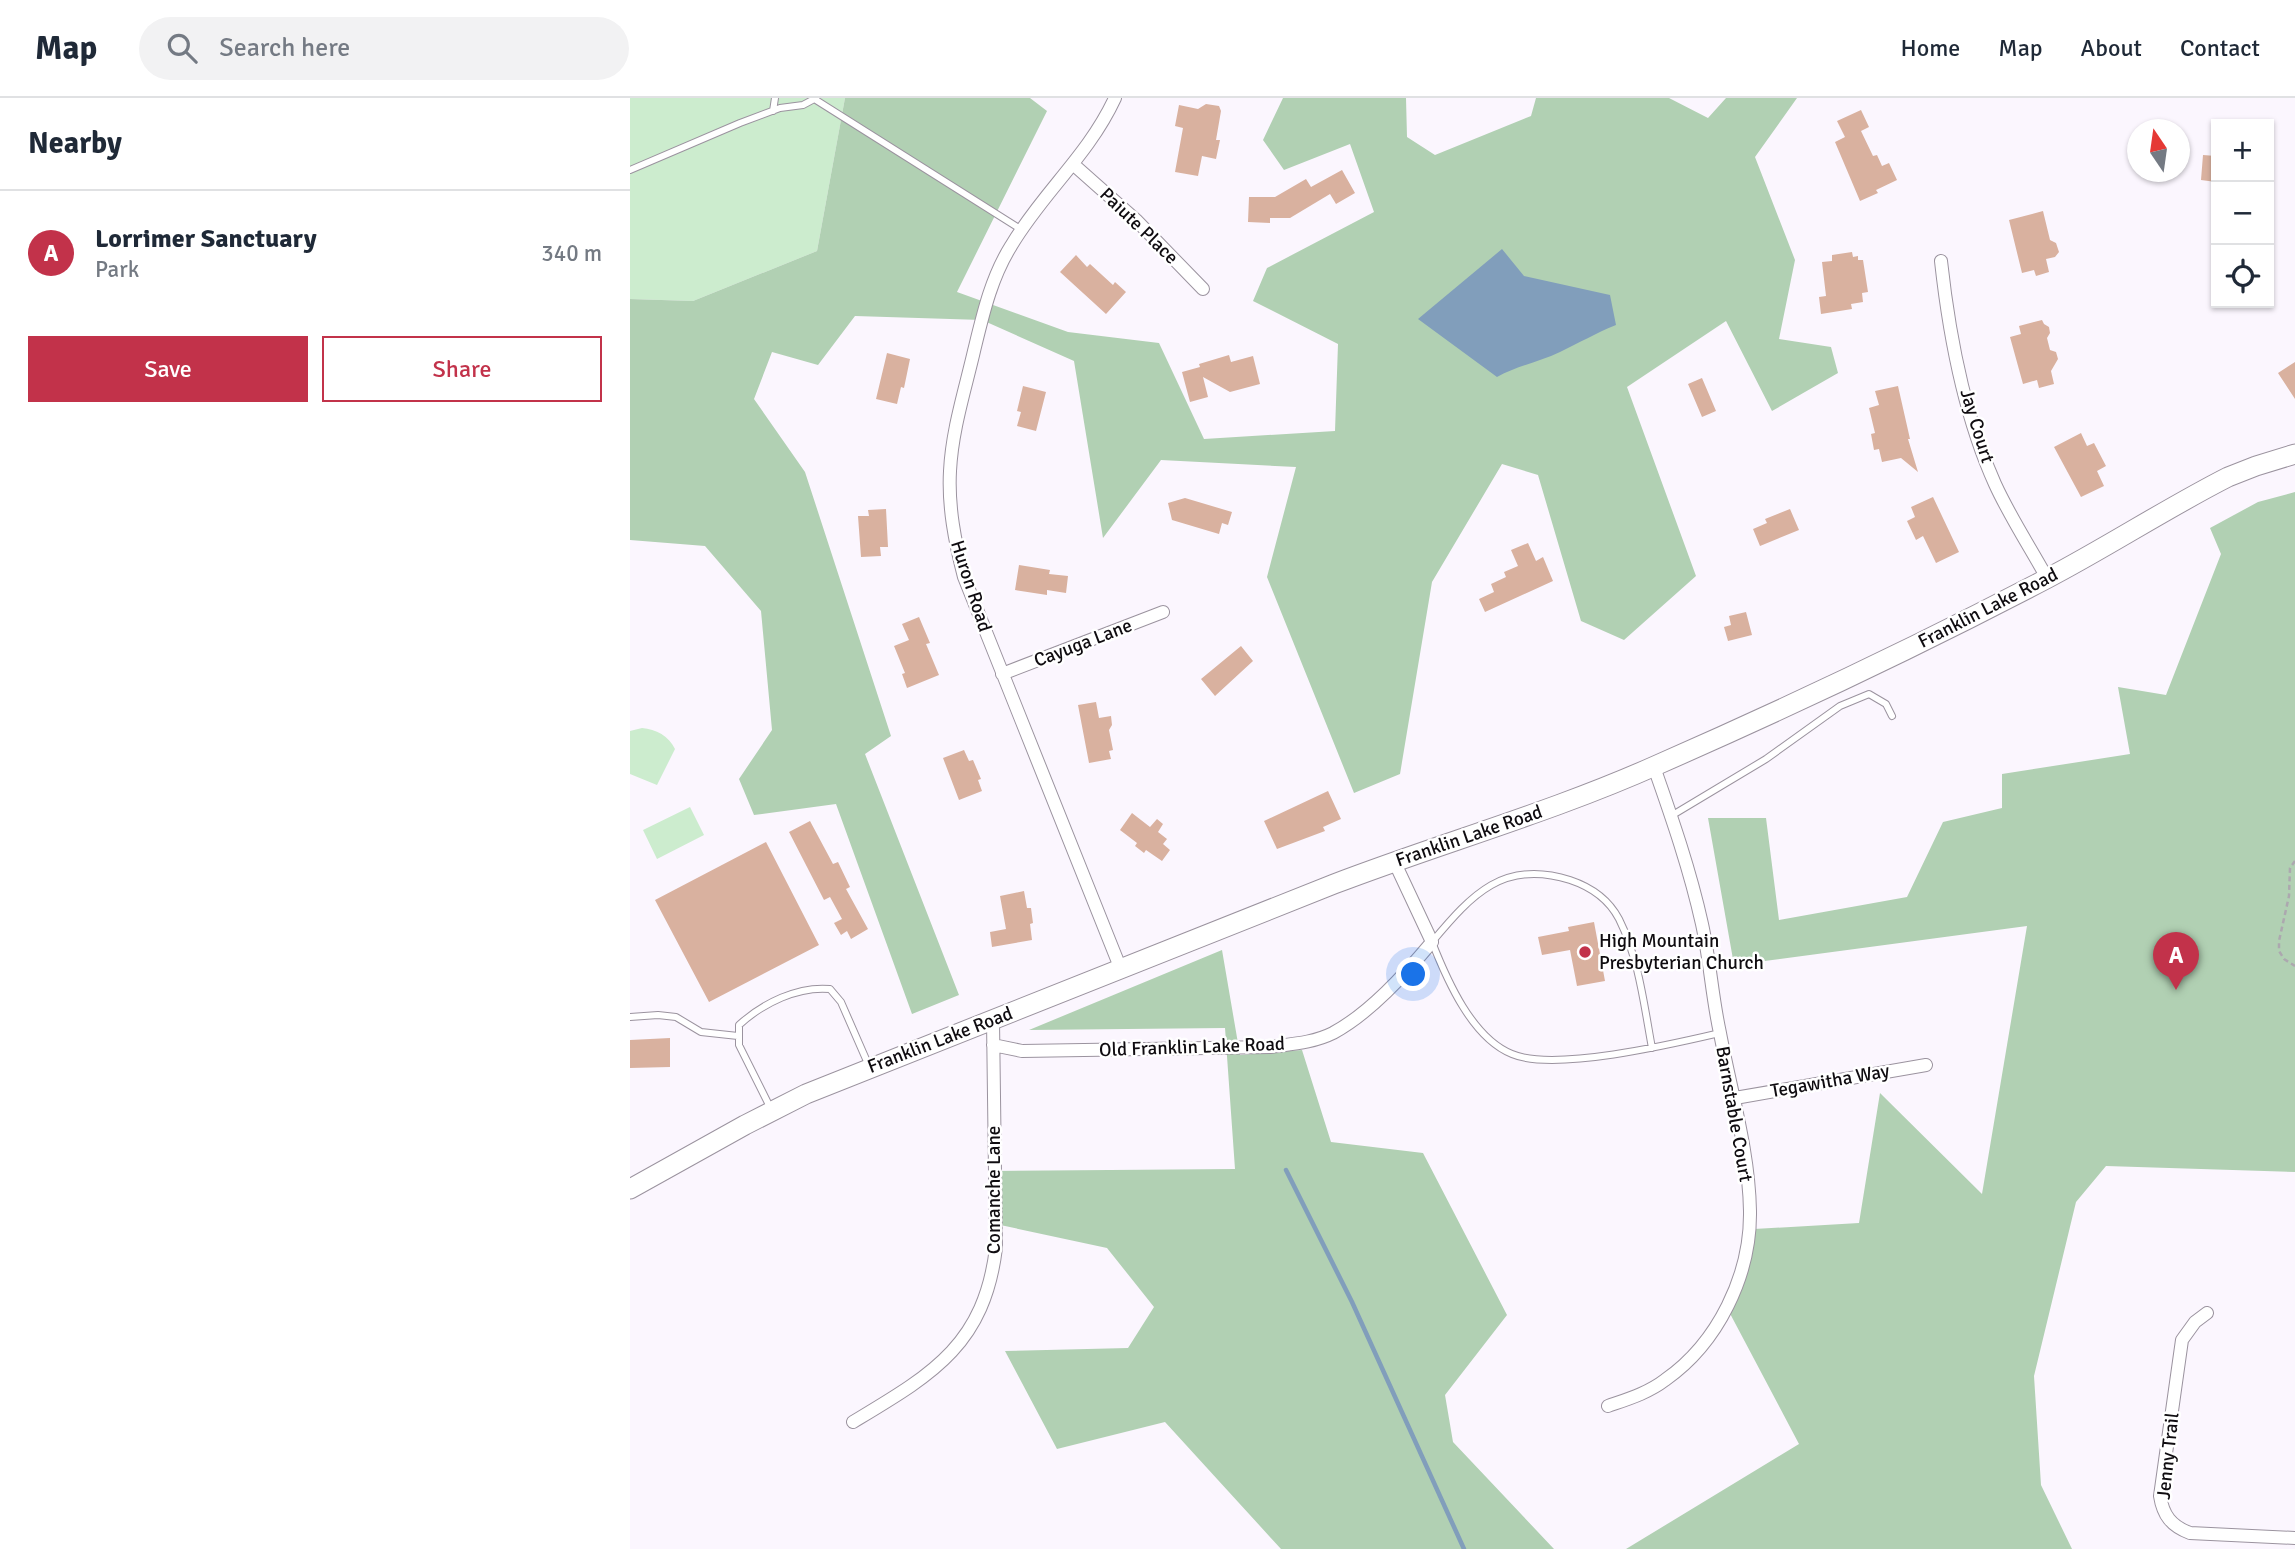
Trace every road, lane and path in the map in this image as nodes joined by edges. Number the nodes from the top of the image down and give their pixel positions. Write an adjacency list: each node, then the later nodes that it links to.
1 (775, 98): 4 (lane)
2 (1115, 98): 5 (street, Huron Road)
3 (816, 99): 4 (lane); 7 (lane)
4 (773, 111): 6 (lane)
5 (1074, 165): 7 (street, Huron Road); 9 (street, Paiute Place)
6 (630, 170)
7 (1022, 230): 13 (street, Huron Road)
8 (1941, 261): 11 (street, Jay Court)
9 (1203, 289)
10 (2295, 454): 11 (main road, Franklin Lake Road)
11 (2047, 578): 15 (main road, Franklin Lake Road)
12 (1163, 612): 13 (street, Cayuga Lane)
13 (1002, 674): 20 (street, Huron Road)
14 (1892, 716): 16 (lane)
15 (1654, 766): 16 (street, Barnstable Court); 17 (main road, Franklin Lake Road)
16 (1671, 816): 24 (street, Barnstable Court)
17 (1394, 861): 19 (street); 20 (main road, Franklin Lake Road)
18 (2295, 861): 21 (path)
19 (1432, 942): 26 (street, Old Franklin Lake Road); 27 (lane); 27 (lane)
20 (1121, 967): 23 (main road, Franklin Lake Road)
21 (2295, 967)
22 (630, 1017): 25 (lane)
23 (993, 1021): 26 (street, Comanche Lane); 29 (main road, Franklin Lake Road)
24 (1720, 1034): 27 (lane); 30 (street, Barnstable Court)
25 (738, 1036): 29 (lane); 31 (lane)
26 (993, 1045): 35 (street, Comanche Lane)
27 (1652, 1048)
28 (1926, 1065): 30 (street, Tegawitha Way)
29 (869, 1068): 31 (main road, Franklin Lake Road)
30 (1735, 1098): 34 (street, Barnstable Court)
31 (772, 1111): 32 (main road, Franklin Lake Road)
32 (630, 1189)
33 (2207, 1313): 36 (street, Jenny Trail)
34 (1608, 1406)
35 (853, 1422)
36 (2295, 1538)

